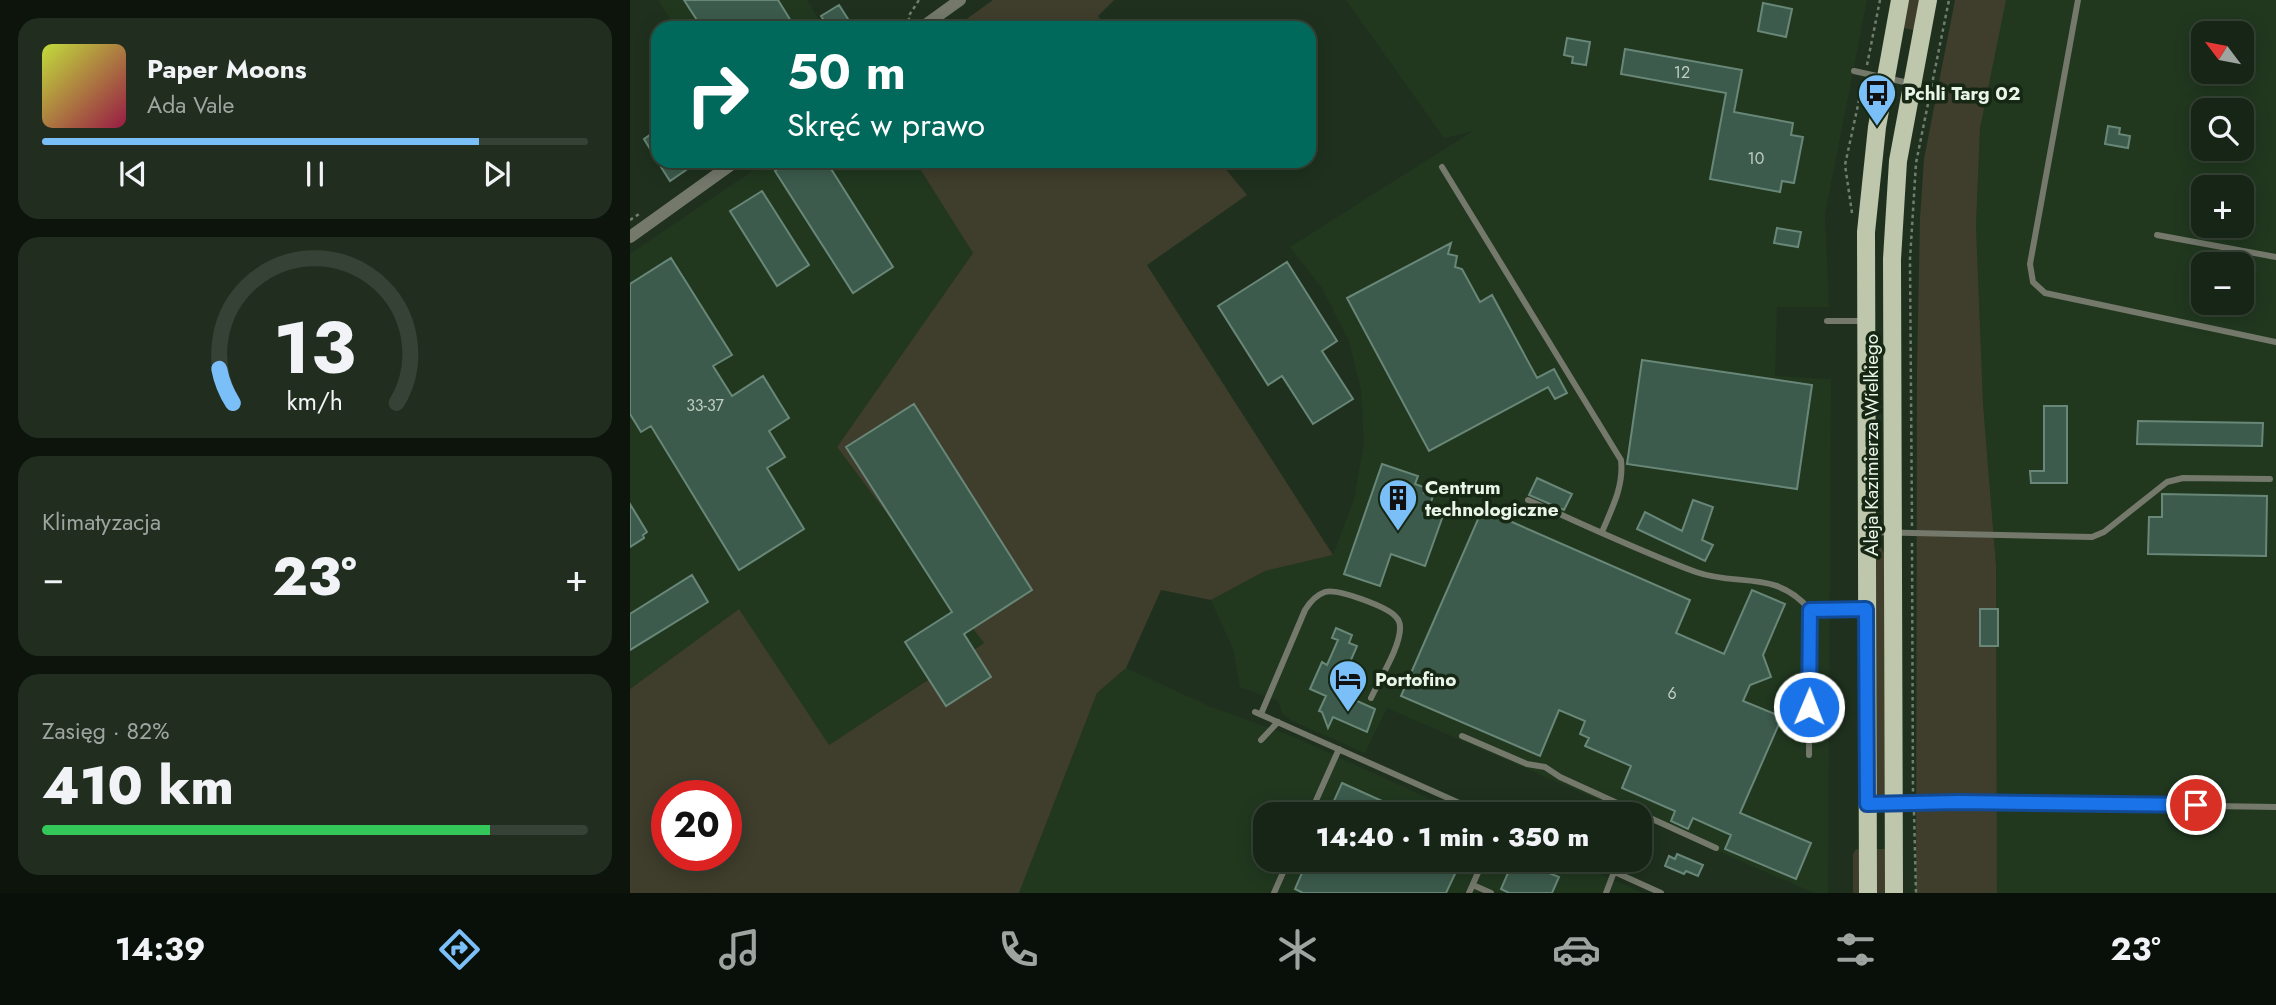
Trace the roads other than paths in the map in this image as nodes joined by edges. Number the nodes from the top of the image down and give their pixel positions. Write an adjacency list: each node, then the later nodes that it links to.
1 (960, 0): 5 (street)
2 (1900, 0): 7 (main road, Aleja Kazimierza Wielkiego)
3 (1928, 0): 8 (main road, Aleja Kazimierza Wielkiego)
4 (2078, 0): 16 (lane)
5 (924, 21)
6 (1854, 71): 7 (lane)
7 (1885, 79): 8 (lane); 15 (main road, Aleja Kazimierza Wielkiego)
8 (1911, 83): 21 (main road, Aleja Kazimierza Wielkiego)
9 (1443, 167): 19 (lane)
10 (726, 168): 12 (street)
11 (2157, 235): 13 (lane)
12 (630, 237)
13 (2276, 257)
14 (1827, 321): 15 (lane)
15 (1865, 321): 20 (main road, Aleja Kazimierza Wielkiego)
16 (2276, 342)
17 (2270, 479): 21 (lane)
18 (1528, 500): 19 (lane)
19 (1602, 532): 23 (lane)
20 (1866, 532): 21 (lane); 22 (main road, Aleja Kazimierza Wielkiego)
21 (1893, 532): 32 (main road, Aleja Kazimierza Wielkiego)
22 (1866, 609): 23 (lane); 33 (main road, Aleja Kazimierza Wielkiego)
23 (1810, 610): 29 (lane)
24 (1371, 698): 25 (lane)
25 (1278, 722): 27 (lane); 28 (lane)
26 (1462, 736): 35 (lane)
27 (1261, 740)
28 (1339, 749): 30 (lane); 31 (lane)
29 (1809, 755)
30 (1315, 802)
31 (1457, 802)
32 (1893, 803): 33 (lane); 34 (lane); 46 (main road, Aleja Kazimierza Wielkiego)
33 (1867, 804): 45 (main road, Aleja Kazimierza Wielkiego)
34 (2276, 807)
35 (1716, 848)
36 (1284, 872): 40 (lane)
37 (1478, 872): 39 (lane)
38 (1614, 872): 43 (lane); 44 (lane)
39 (1473, 885): 41 (lane); 42 (lane)
40 (1275, 893)
41 (1469, 893)
42 (1491, 893)
43 (1606, 893)
44 (1661, 893)
45 (1868, 893)
46 (1894, 893)

